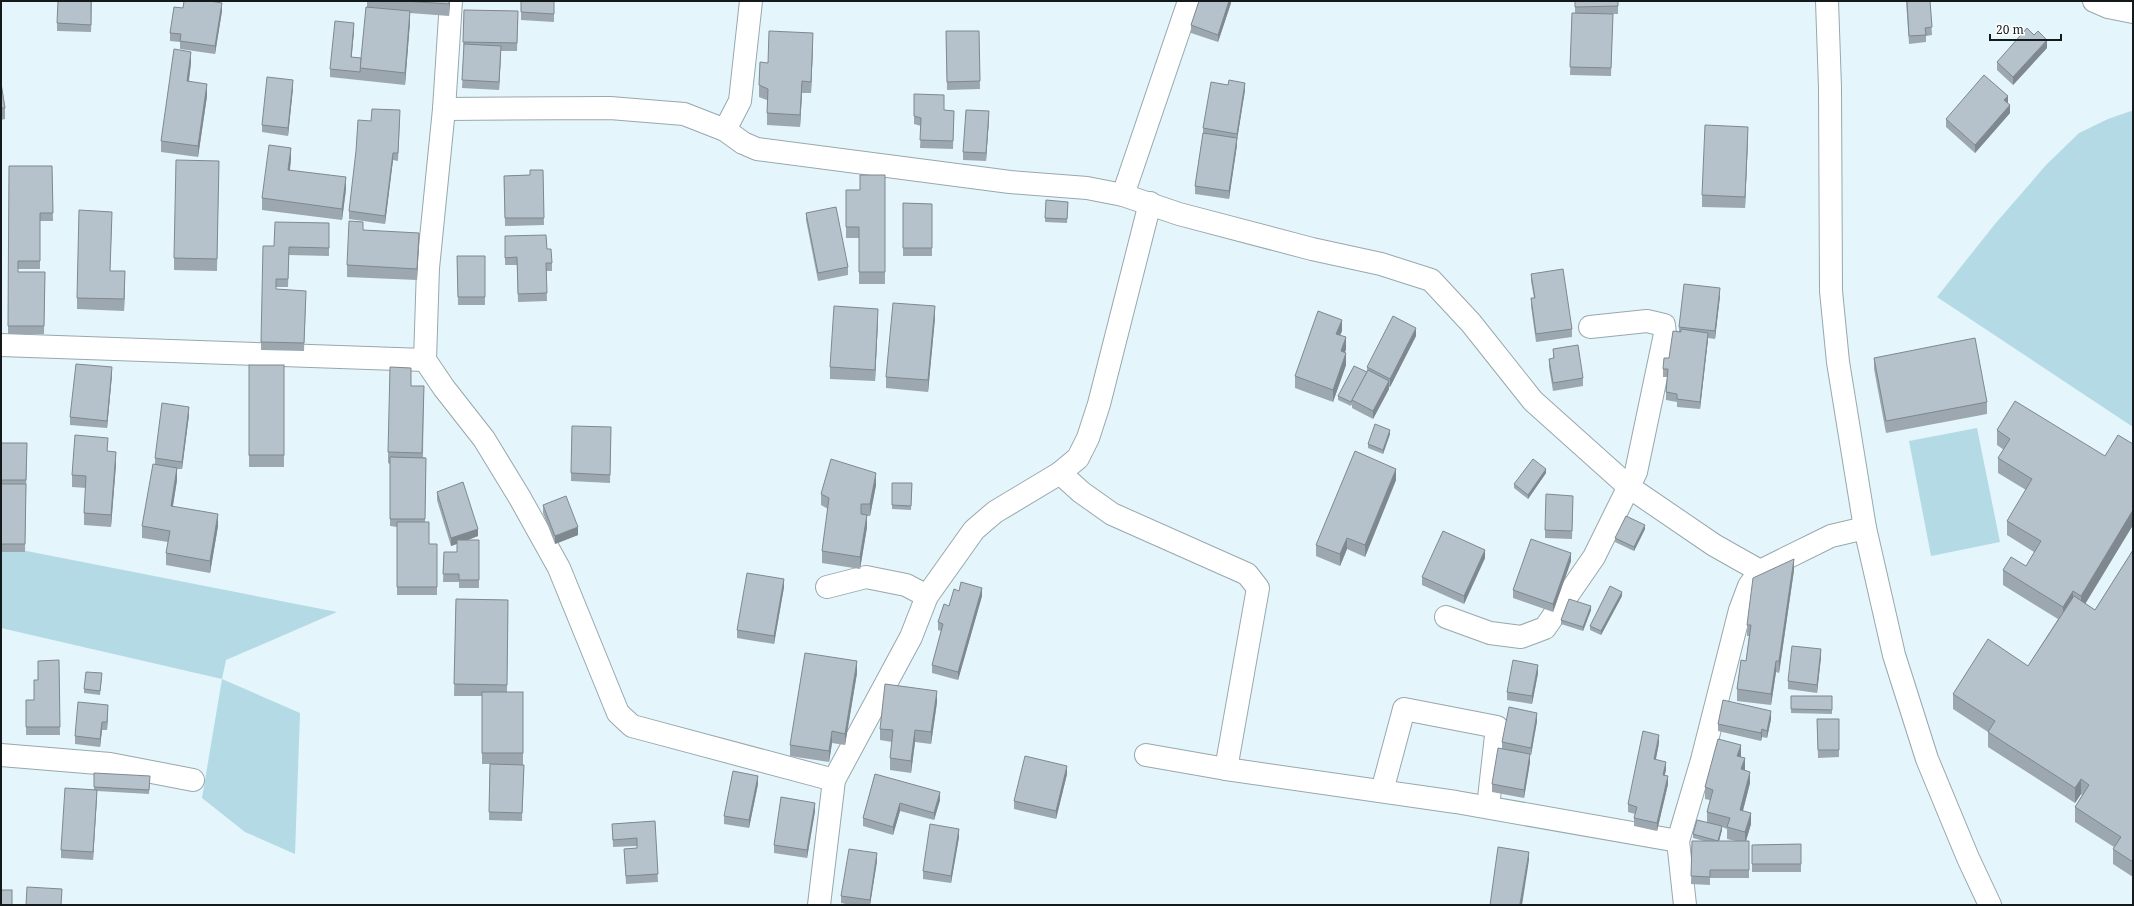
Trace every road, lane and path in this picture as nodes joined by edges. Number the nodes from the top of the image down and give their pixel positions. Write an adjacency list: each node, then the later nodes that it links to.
1 (451, 1): 7 (street)
2 (751, 1): 8 (street)
3 (1189, 1): 9 (street)
4 (1827, 1): 16 (street)
5 (2094, 1): 6 (street)
6 (2133, 12)
7 (444, 109): 8 (street); 13 (street)
8 (725, 130): 9 (street)
9 (1123, 195): 10 (street)
10 (1150, 203): 14 (street); 15 (street)
11 (1590, 327): 15 (street)
12 (1, 345): 13 (street)
13 (425, 360): 25 (street)
14 (1060, 473): 19 (street); 23 (street)
15 (1629, 487): 17 (street); 20 (street)
16 (1865, 528): 17 (street); 31 (street)
17 (1760, 571): 28 (street)
18 (827, 587): 19 (street)
19 (927, 596): 25 (street)
20 (1446, 618)
21 (1, 755): 24 (street)
22 (1146, 755): 23 (street)
23 (1226, 769): 26 (street)
24 (193, 780)
25 (834, 780): 29 (street)
26 (1382, 791): 27 (street); 27 (street)
27 (1488, 807): 28 (street)
28 (1678, 841): 30 (street)
29 (819, 905)
30 (1685, 905)
31 (1990, 905)

